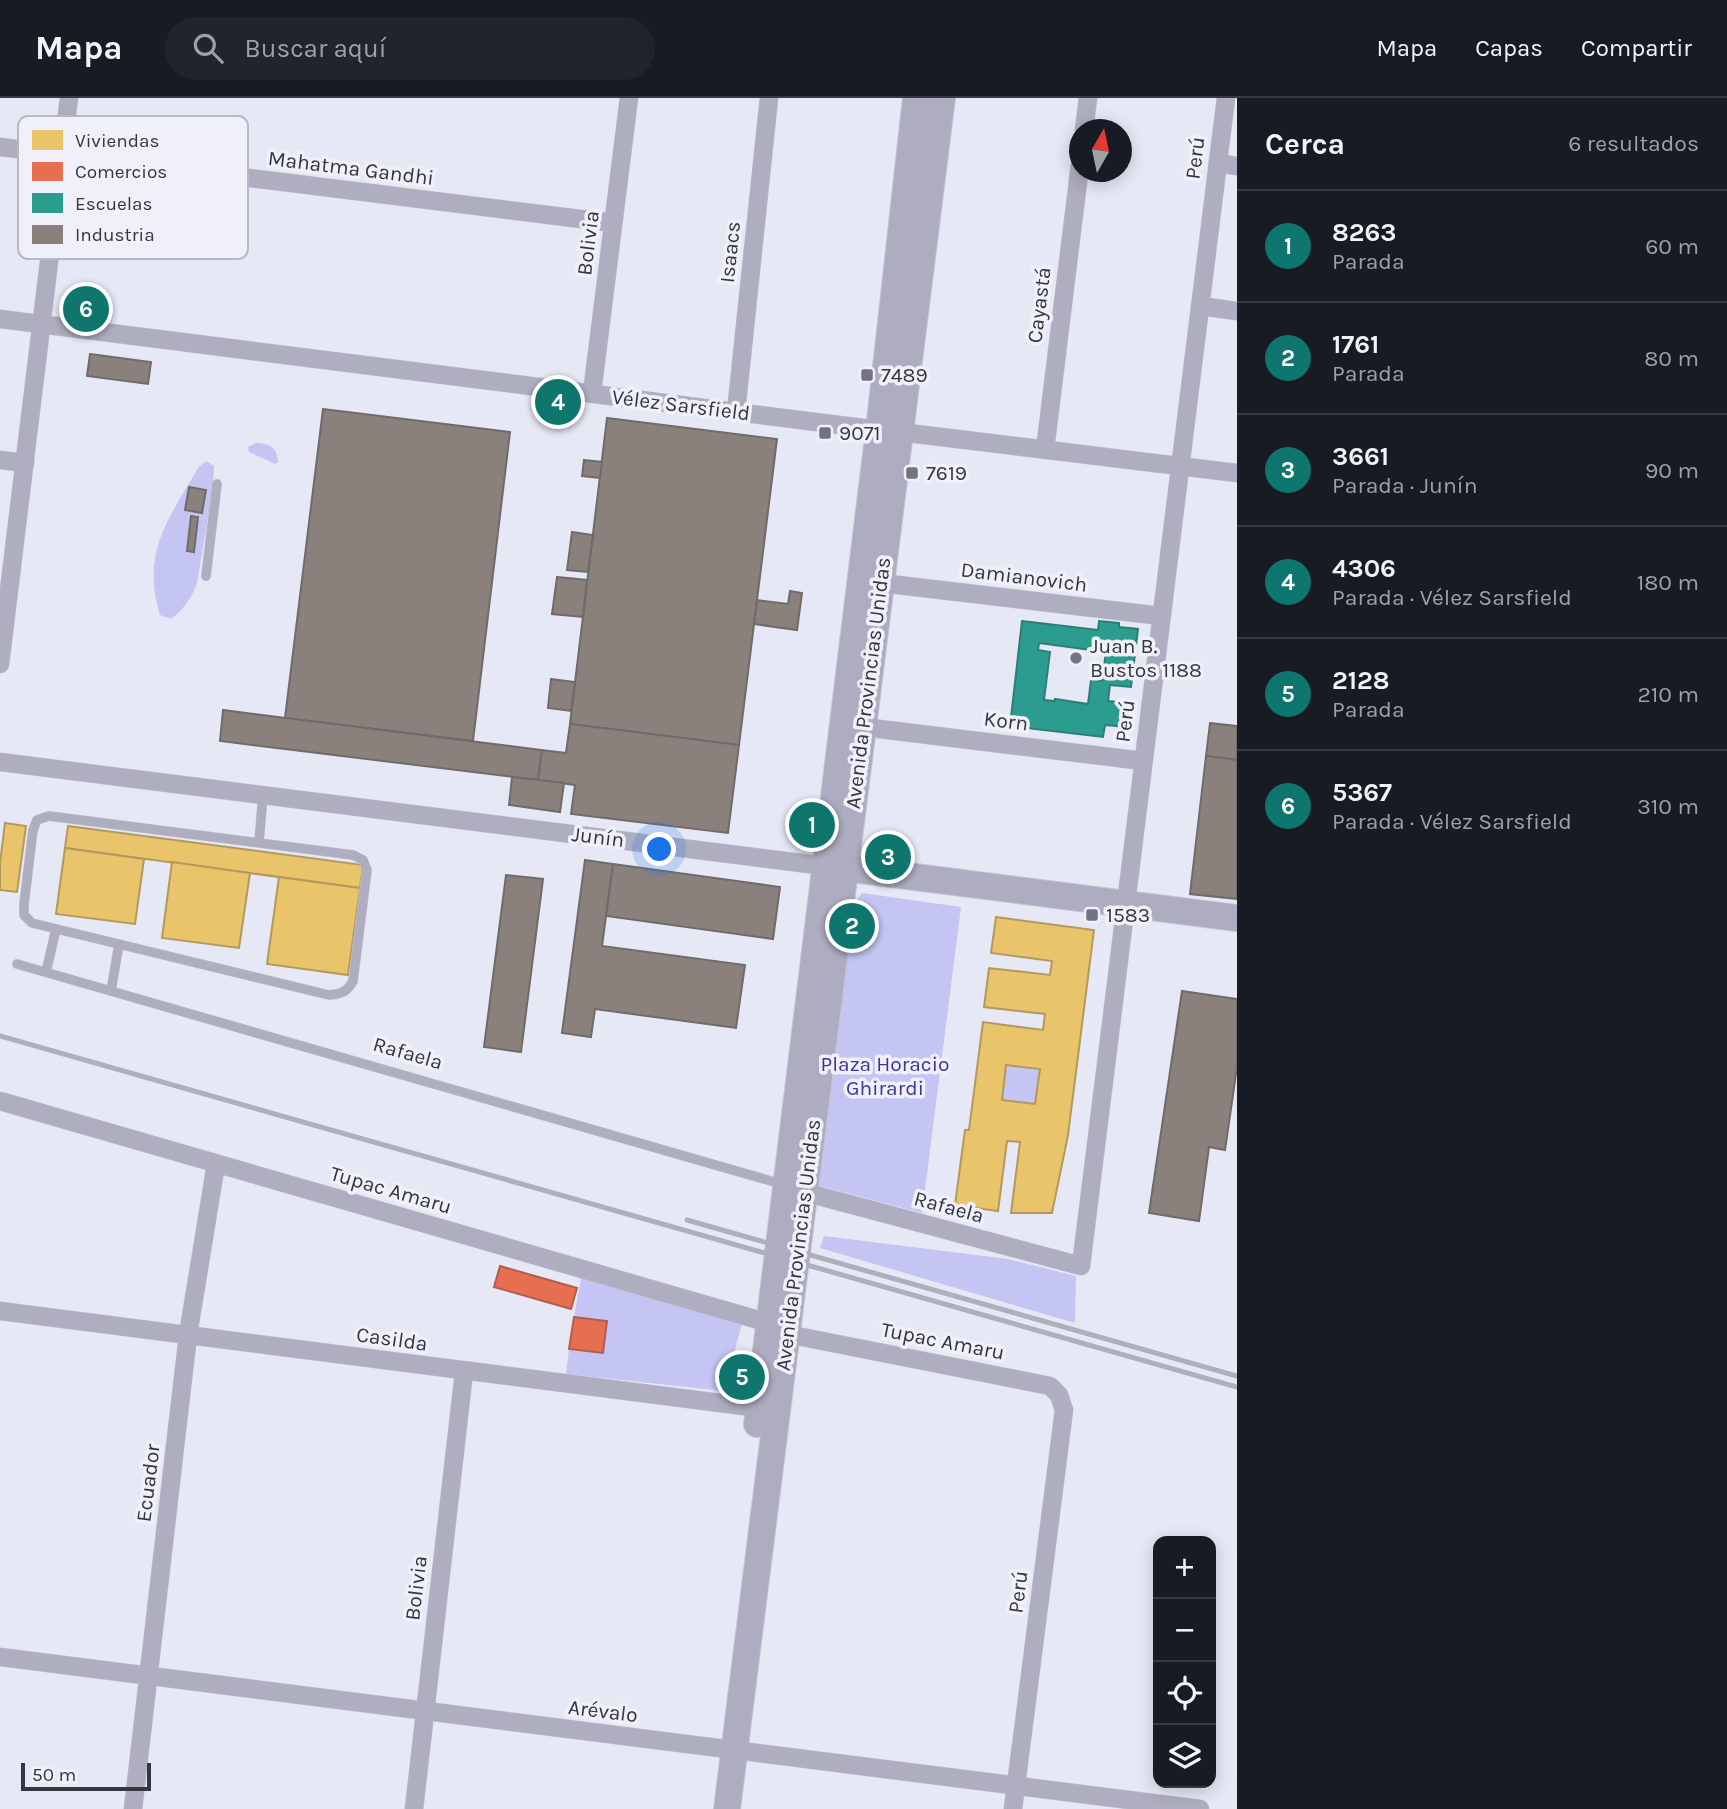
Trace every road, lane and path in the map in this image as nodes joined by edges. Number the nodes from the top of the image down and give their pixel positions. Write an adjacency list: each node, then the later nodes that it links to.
1 (69, 98): 8 (street)
2 (629, 98): 16 (street, Bolivia)
3 (769, 98): 23 (street, Isaacs)
4 (916, 98): 24 (main road, Avenida Provincias Unidas)
5 (942, 98): 24 (main road, Avenida Provincias Unidas)
6 (1088, 98): 9 (street)
7 (1226, 98): 12 (street, Perú)
8 (67, 116)
9 (1085, 119)
10 (0, 147): 11 (street, Mahatma Gandhi)
11 (18, 149)
12 (1217, 163): 13 (street); 18 (street, Perú)
13 (1237, 166)
14 (248, 178): 16 (street, Mahatma Gandhi)
15 (1078, 182): 25 (street, Cayastá)
16 (613, 223): 22 (street, Bolivia)
17 (50, 259): 21 (street)
18 (1200, 306): 19 (street); 28 (street, Perú)
19 (1237, 311)
20 (0, 319): 21 (street, Vélez Sarsfield)
21 (42, 325): 22 (street, Vélez Sarsfield); 27 (street)
22 (592, 393): 23 (street, Vélez Sarsfield)
23 (736, 412): 24 (street, Vélez Sarsfield)
24 (889, 431): 25 (street, Vélez Sarsfield); 32 (main road, Avenida Provincias Unidas); 41 (main road, Avenida Provincias Unidas)
25 (1045, 450): 28 (street, Vélez Sarsfield)
26 (0, 460): 27 (street)
27 (25, 463): 33 (street)
28 (1180, 466): 29 (street, Vélez Sarsfield); 34 (street, Perú)
29 (1237, 473)
30 (217, 484): 31 (lane)
31 (206, 576)
32 (881, 583): 34 (street, Damianovich); 36 (main road, Avenida Provincias Unidas)
33 (4, 594): 35 (street)
34 (1161, 616): 37 (street, Perú)
35 (0, 664)
36 (863, 727): 37 (street, Korn); 41 (main road, Avenida Provincias Unidas)
37 (1143, 761): 42 (street, Perú)
38 (0, 762): 39 (street, Junín)
39 (263, 795): 40 (lane); 41 (street, Junín)
40 (259, 842): 44 (lane); 45 (lane)
41 (835, 867): 42 (main road, Junín); 51 (main road, Avenida Provincias Unidas)
42 (1125, 904): 43 (main road, Junín); 52 (street, Perú)
43 (1237, 918)
44 (56, 929): 45 (lane); 47 (lane)
45 (119, 944): 48 (lane)
46 (17, 964): 47 (lane, Rafaela)
47 (46, 972): 48 (lane, Rafaela)
48 (111, 991): 51 (lane, Rafaela)
49 (0, 1101): 50 (street, Tupac Amaru)
50 (216, 1164): 54 (street, Tupac Amaru); 55 (street, Ecuador)
51 (795, 1189): 52 (street, Rafaela); 54 (main road, Avenida Provincias Unidas)
52 (1081, 1266)
53 (0, 1311): 55 (street, Casilda)
54 (778, 1328): 57 (street, Tupac Amaru); 58 (main road, Avenida Provincias Unidas)
55 (188, 1335): 56 (street, Casilda); 60 (street, Ecuador)
56 (464, 1372): 58 (street, Casilda); 61 (street, Bolivia)
57 (1050, 1385): 63 (street, Perú)
58 (768, 1409): 62 (main road, Avenida Provincias Unidas)
59 (0, 1657): 60 (street, Arévalo)
60 (148, 1675): 61 (street, Arévalo); 64 (street, Ecuador)
61 (424, 1711): 62 (street, Arévalo); 65 (street, Bolivia)
62 (726, 1749): 63 (street, Arévalo); 66 (main road, Avenida Provincias Unidas); 67 (main road, Avenida Provincias Unidas)
63 (1016, 1786): 68 (street, Perú); 69 (street, Arévalo)
64 (132, 1809)
65 (414, 1809)
66 (710, 1809)
67 (727, 1809)
68 (1013, 1809)
69 (1200, 1809)

